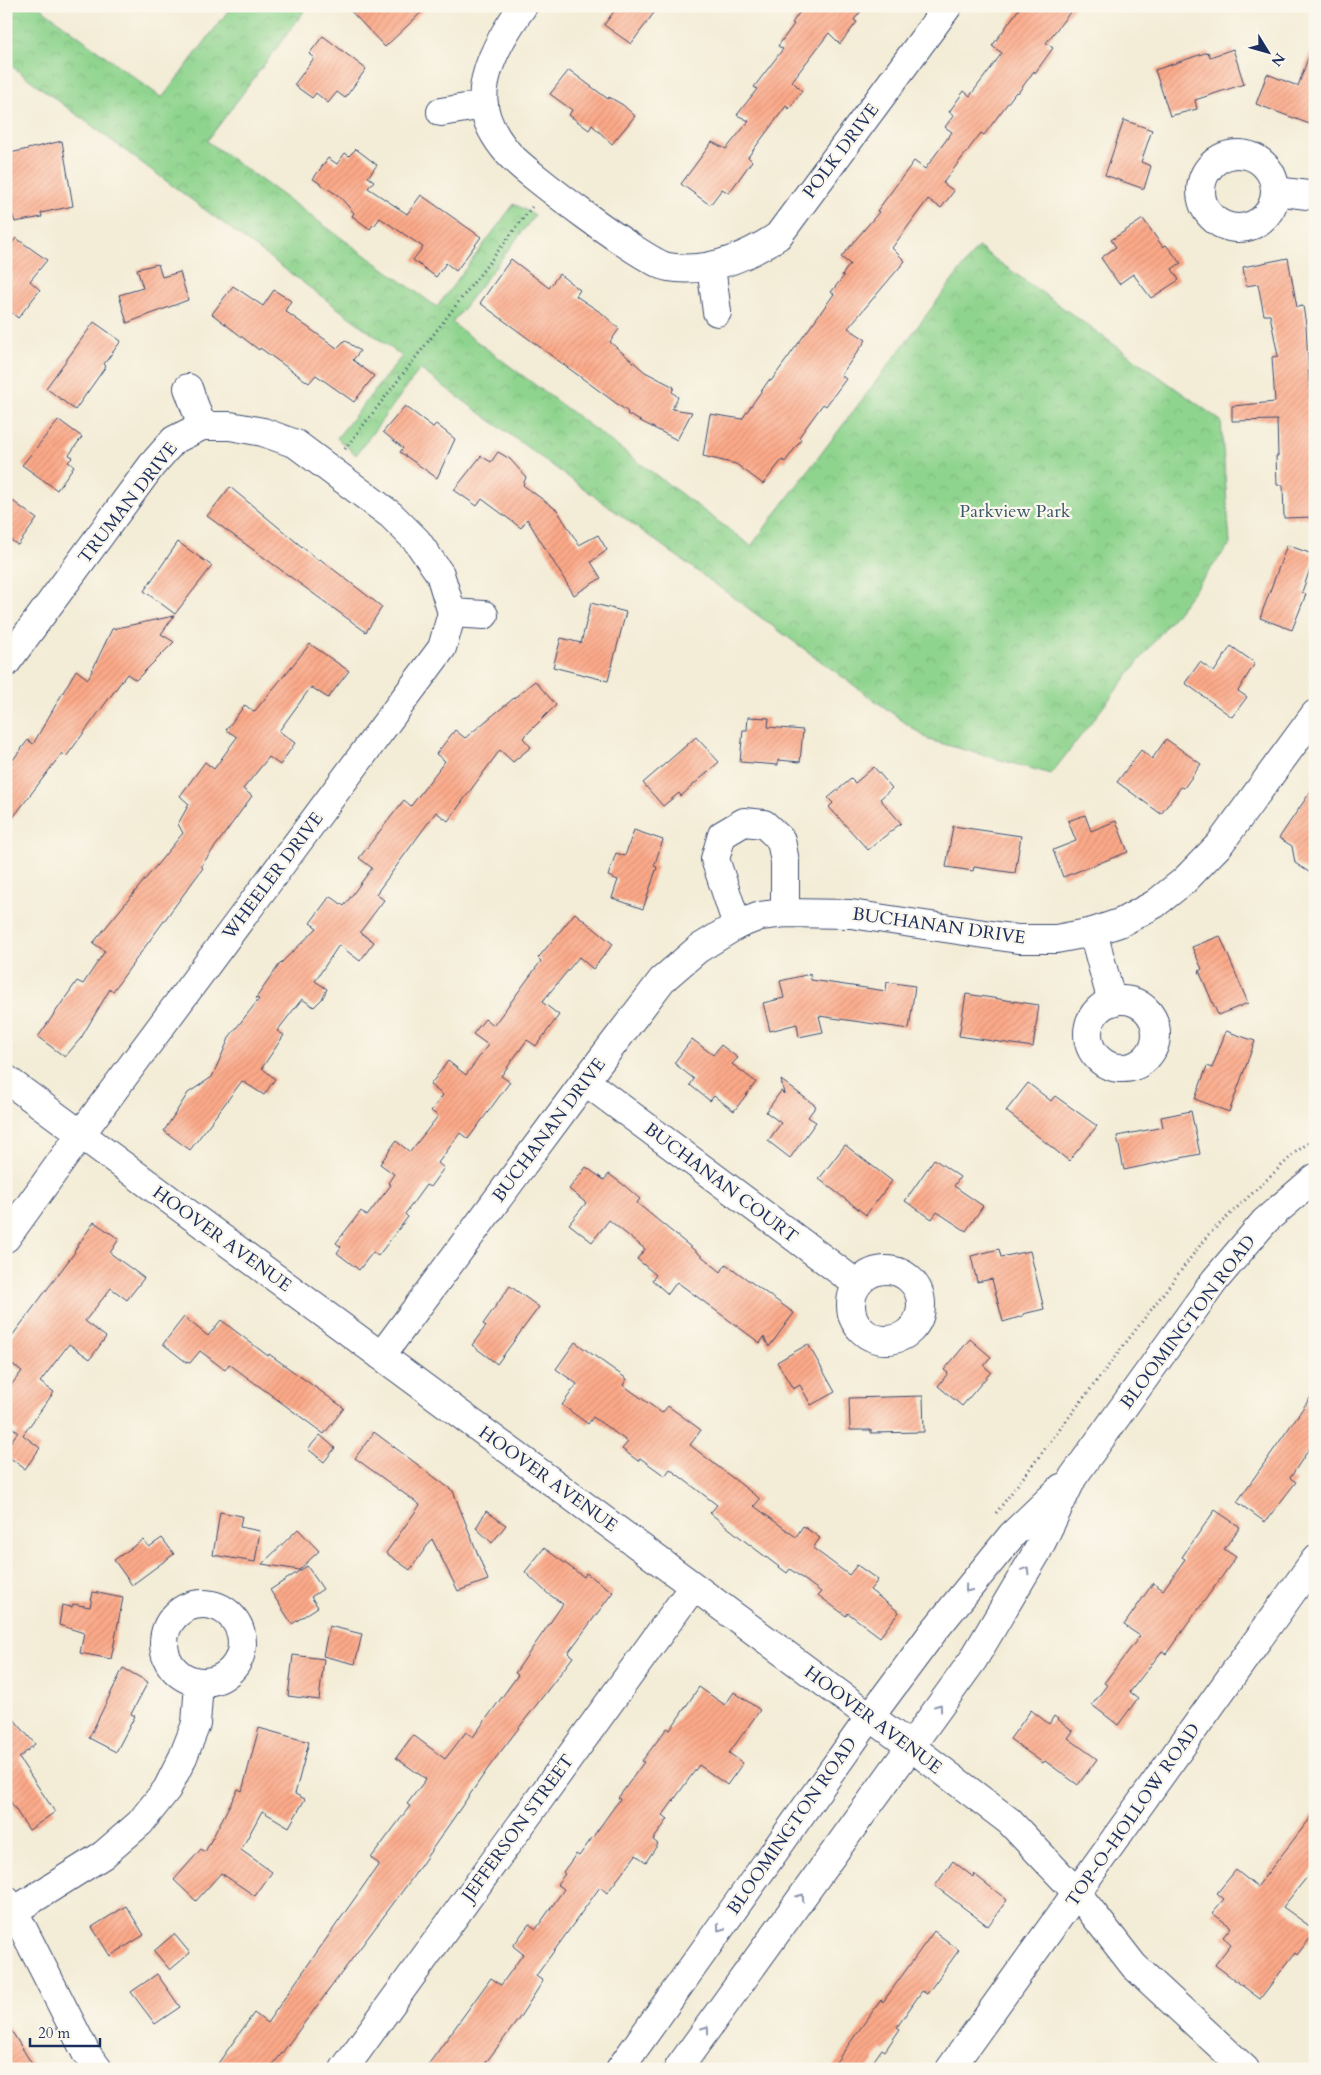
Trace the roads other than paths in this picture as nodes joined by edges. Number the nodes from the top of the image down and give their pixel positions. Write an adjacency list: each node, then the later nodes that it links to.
1 (523, 6): 3 (street, POLK DRIVE)
2 (948, 6): 7 (street, POLK DRIVE)
3 (484, 105): 4 (street); 7 (street, POLK DRIVE)
4 (441, 112)
5 (1276, 191): 6 (street)
6 (1315, 196)
7 (711, 267): 8 (street)
8 (717, 312)
9 (188, 388): 10 (street)
10 (202, 426): 11 (street, TRUMAN DRIVE); 13 (street, TRUMAN DRIVE)
11 (452, 612): 12 (street); 21 (street, WHEELER DRIVE)
12 (484, 614)
13 (6, 663)
14 (1312, 723): 17 (street, BUCHANAN DRIVE)
15 (785, 913): 16 (street, BUCHANAN DRIVE); 16 (street); 17 (street, BUCHANAN DRIVE)
16 (737, 925): 20 (street, BUCHANAN DRIVE)
17 (1093, 932): 18 (street)
18 (1112, 1002)
19 (6, 1079): 21 (street, HOOVER AVENUE)
20 (585, 1081): 24 (street, BUCHANAN COURT); 25 (street, BUCHANAN DRIVE)
21 (81, 1134): 23 (street, WHEELER DRIVE); 25 (street, HOOVER AVENUE)
22 (1315, 1178): 26 (street, BLOOMINGTON ROAD)
23 (6, 1238)
24 (857, 1284)
25 (381, 1356): 28 (street, HOOVER AVENUE)
26 (1073, 1477): 30 (street, BLOOMINGTON ROAD, one-way to 30); 31 (street, BLOOMINGTON ROAD, one-way to 26)
27 (1315, 1560): 32 (street, TOP-O-HOLLOW ROAD)
28 (693, 1587): 30 (street, HOOVER AVENUE); 35 (street, JEFFERSON STREET)
29 (199, 1682): 33 (street)
30 (870, 1717): 31 (street, HOOVER AVENUE); 36 (street, BLOOMINGTON ROAD, one-way to 36)
31 (910, 1746): 32 (street, HOOVER AVENUE); 37 (street, BLOOMINGTON ROAD, one-way to 31)
32 (1077, 1893): 38 (street, TOP-O-HOLLOW ROAD); 39 (street, HOOVER AVENUE)
33 (10, 1906): 34 (street)
34 (98, 2069)
35 (344, 2069)
36 (620, 2069)
37 (678, 2069)
38 (950, 2069)
39 (1245, 2069)

